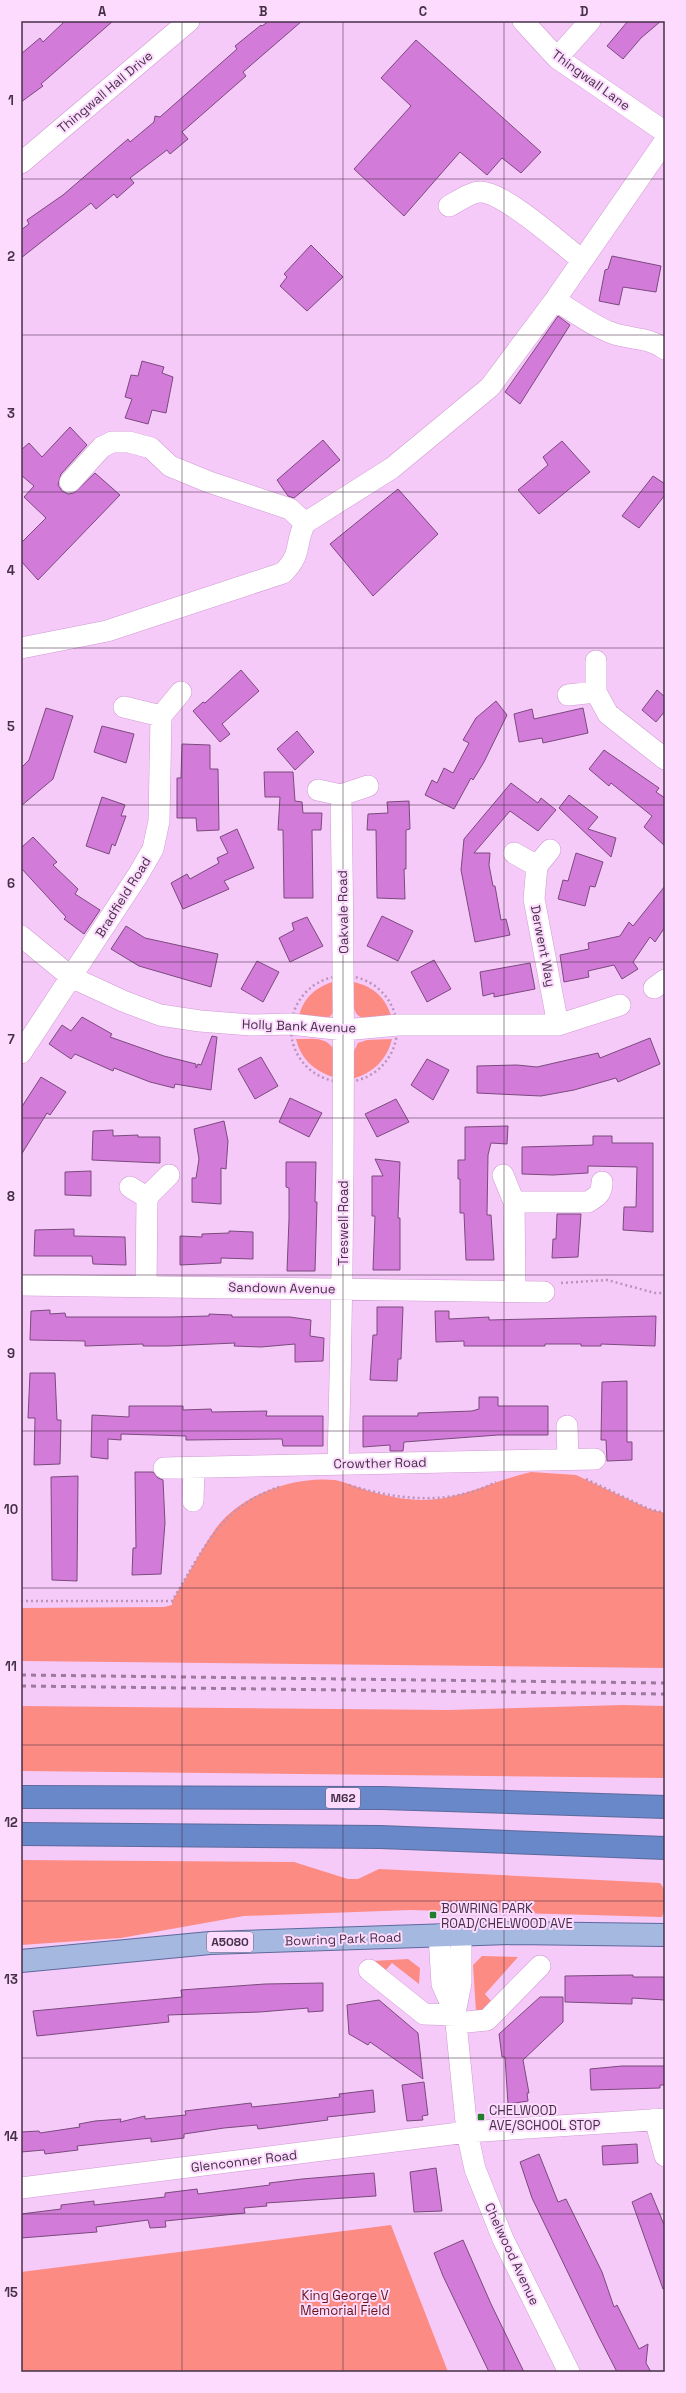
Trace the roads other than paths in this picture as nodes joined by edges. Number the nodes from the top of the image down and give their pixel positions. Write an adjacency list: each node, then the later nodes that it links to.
1 (189, 21): 7 (street, Thingwall Hall Drive)
2 (523, 21): 4 (street, Thingwall Lane)
3 (590, 21): 4 (street)
4 (557, 58): 5 (street, Thingwall Lane)
5 (665, 132)
6 (665, 141): 9 (street)
7 (21, 163)
8 (449, 206): 9 (street)
9 (581, 259): 10 (street)
10 (555, 300): 11 (street); 13 (street)
11 (665, 349)
12 (70, 482): 13 (street)
13 (305, 523): 14 (street)
14 (21, 648)
15 (596, 661): 17 (street)
16 (181, 692): 20 (street)
17 (596, 692): 18 (street); 21 (street)
18 (568, 695)
19 (124, 707): 20 (street)
20 (161, 716): 27 (street, Bradfield Road)
21 (665, 759)
22 (368, 786): 24 (street)
23 (318, 790): 24 (street)
24 (341, 795): 30 (street, Oakvale Road)
25 (514, 853): 29 (street, Derwent Way)
26 (21, 936): 27 (street, Holly Bank Avenue)
27 (71, 977): 30 (street, Holly Bank Avenue); 31 (street)
28 (620, 1005): 29 (street, Holly Bank Avenue)
29 (558, 1025): 30 (street, Holly Bank Avenue)
30 (344, 1030): 40 (street, Treswell Road)
31 (21, 1052)
32 (170, 1175): 36 (street)
33 (503, 1175): 37 (street)
34 (602, 1182): 37 (street)
35 (130, 1187): 36 (street)
36 (148, 1198): 39 (street)
37 (514, 1202): 41 (street)
38 (21, 1285): 39 (street, Sandown Avenue)
39 (146, 1286): 40 (street, Sandown Avenue)
40 (343, 1289): 41 (street, Sandown Avenue); 48 (street, Treswell Road)
41 (516, 1291): 42 (street, Sandown Avenue)
42 (544, 1292)
43 (567, 1426): 44 (street)
44 (568, 1459): 45 (street, Crowther Road); 48 (street, Crowther Road)
45 (595, 1459)
46 (164, 1468): 47 (street, Crowther Road)
47 (194, 1468): 48 (street, Crowther Road); 49 (street)
48 (341, 1473)
49 (193, 1501)
50 (21, 1797): 51 (highway, M62)
51 (665, 1807)
52 (21, 1834): 53 (highway)
53 (665, 1848)
54 (439, 1935): 55 (main road, Bowring Park Road / A5080); 57 (main road, Bowring Park Road / A5080); 60 (street)
55 (461, 1935): 56 (main road, Bowring Park Road / A5080); 60 (street)
56 (665, 1935)
57 (21, 1961)
58 (540, 1966): 60 (street)
59 (369, 1970): 60 (street)
60 (456, 2017): 62 (street, Chelwood Avenue)
61 (660, 2119): 62 (street, Glenconner Road); 63 (street)
62 (467, 2132): 64 (street, Glenconner Road); 65 (street, Chelwood Avenue)
63 (665, 2156)
64 (21, 2188)
65 (569, 2372)

